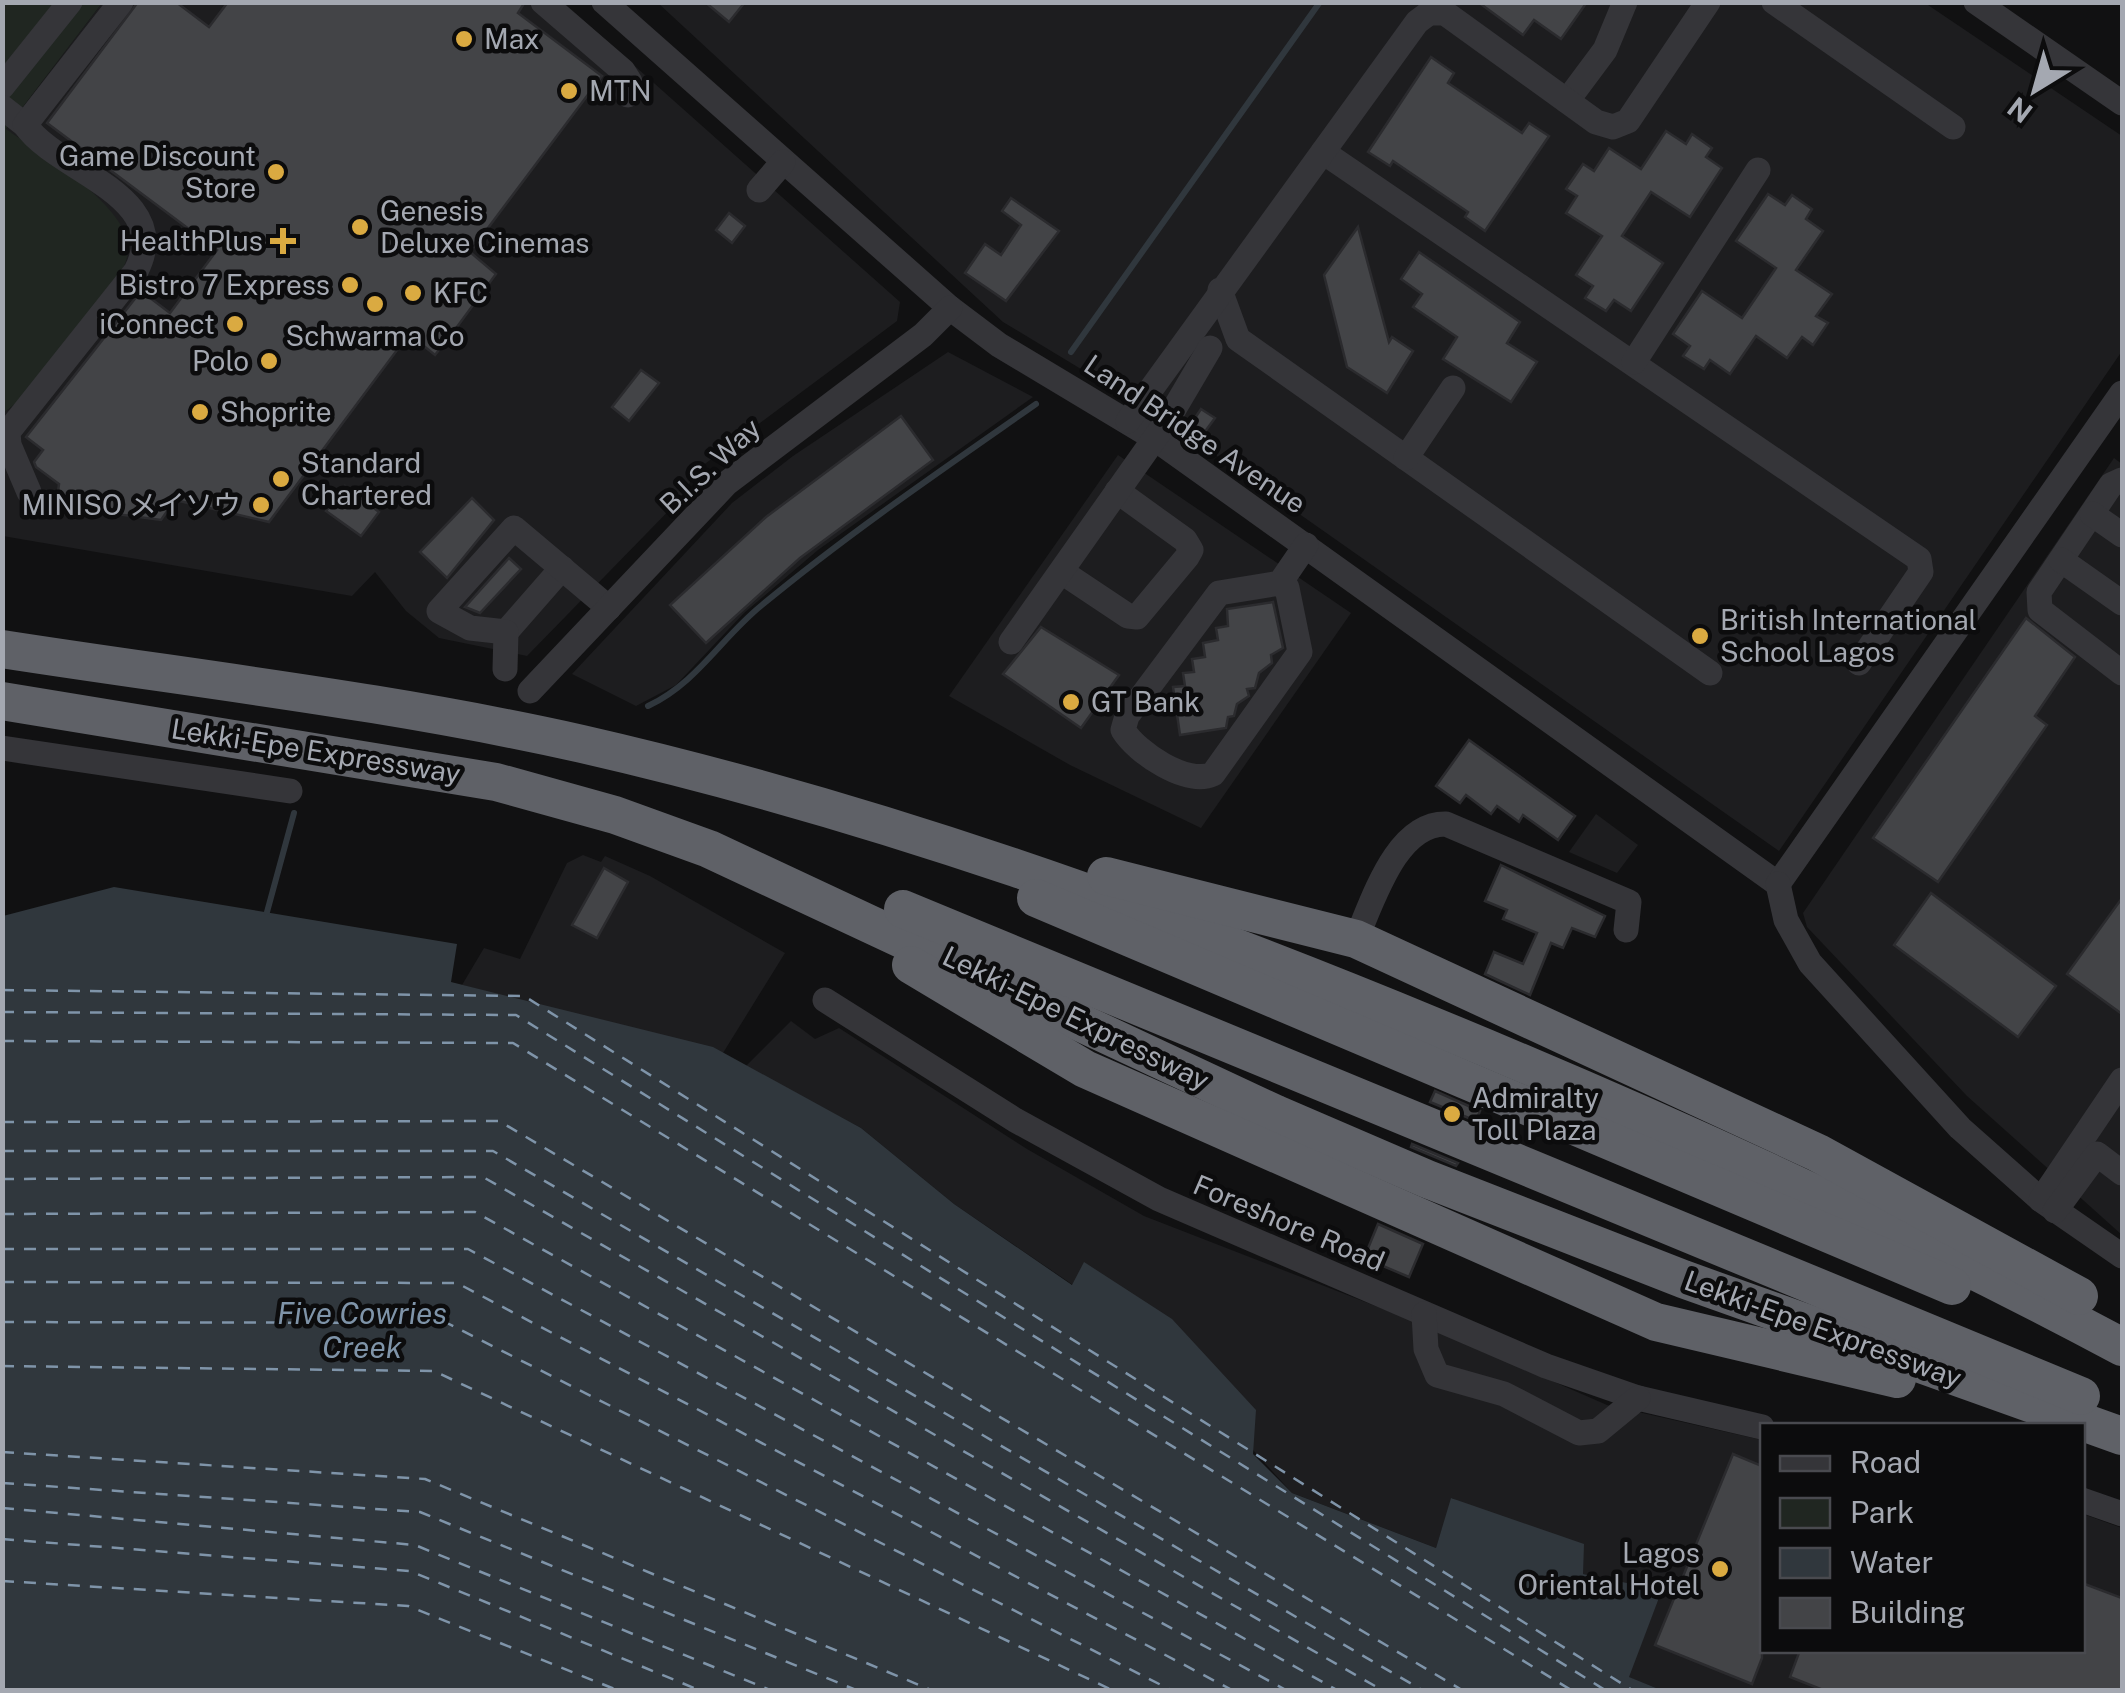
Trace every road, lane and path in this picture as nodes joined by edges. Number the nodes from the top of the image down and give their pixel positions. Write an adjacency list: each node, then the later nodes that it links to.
1 (70, 2): 9 (street)
2 (121, 2): 14 (street)
3 (543, 2): 10 (street)
4 (604, 2): 17 (street, Land Bridge Avenue)
5 (1625, 2): 11 (street)
6 (1708, 2): 11 (street)
7 (1774, 2): 15 (street)
8 (1976, 2): 12 (street)
9 (2, 87)
10 (628, 94)
11 (1567, 101): 16 (street)
12 (2122, 104)
13 (2, 107): 14 (street)
14 (25, 124): 32 (street)
15 (1953, 126)
16 (1323, 152): 20 (street); 24 (street)
17 (783, 162): 19 (street); 21 (street, Land Bridge Avenue)
18 (1758, 170): 24 (street)
19 (759, 190)
20 (1220, 290): 22 (street); 23 (street)
21 (950, 308): 27 (street, Land Bridge Avenue); 41 (street, B.I.S. Way)
22 (1238, 339): 23 (street); 29 (street)
23 (1200, 340): 27 (street); 28 (street)
24 (1634, 362): 45 (street)
25 (1453, 388): 29 (street)
26 (2118, 408): 55 (street)
27 (1128, 421): 28 (street, Land Bridge Avenue)
28 (1154, 438): 31 (street); 35 (street, Land Bridge Avenue)
29 (1406, 458): 47 (street)
30 (2122, 480): 33 (street)
31 (1117, 490): 38 (street); 38 (street)
32 (29, 492)
33 (2092, 514): 34 (street); 36 (street)
34 (2122, 536)
35 (1306, 545): 39 (street); 55 (street, Land Bridge Avenue)
36 (2061, 560): 40 (street); 48 (street)
37 (562, 568): 41 (street); 42 (street); 42 (street)
38 (1062, 572): 43 (street)
39 (1280, 583): 39 (street)
40 (2122, 603)
41 (609, 608): 49 (street, B.I.S. Way)
42 (506, 632): 46 (street)
43 (1011, 642)
44 (2, 649): 53 (highway, Lekki-Epe Expressway)
45 (1859, 663)
46 (504, 669)
47 (1710, 673)
48 (2122, 673)
49 (530, 692)
50 (2, 701): 54 (highway, Lekki-Epe Expressway)
51 (2, 748): 52 (street)
52 (290, 791)
53 (826, 810): 56 (highway); 58 (highway); 67 (highway, Lekki-Epe Expressway)
54 (710, 849): 59 (highway); 70 (highway, Lekki-Epe Expressway)
55 (1778, 884): 63 (street)
56 (1110, 930): 59 (highway); 68 (highway)
57 (1626, 930): 58 (street)
58 (1356, 940): 66 (highway)
59 (1093, 988): 70 (highway)
60 (825, 1000): 65 (street, Foreshore Road)
61 (2122, 1080): 63 (street)
62 (2122, 1173): 63 (street)
63 (2048, 1206): 64 (street)
64 (2122, 1256)
65 (1424, 1314): 69 (street, Foreshore Road); 69 (street)
66 (2122, 1320)
67 (2122, 1348)
68 (2122, 1361)
69 (1638, 1398): 71 (street, Foreshore Road)
70 (2115, 1426)
71 (1760, 1427)
72 (2085, 1501): 73 (street)
73 (2122, 1514)

